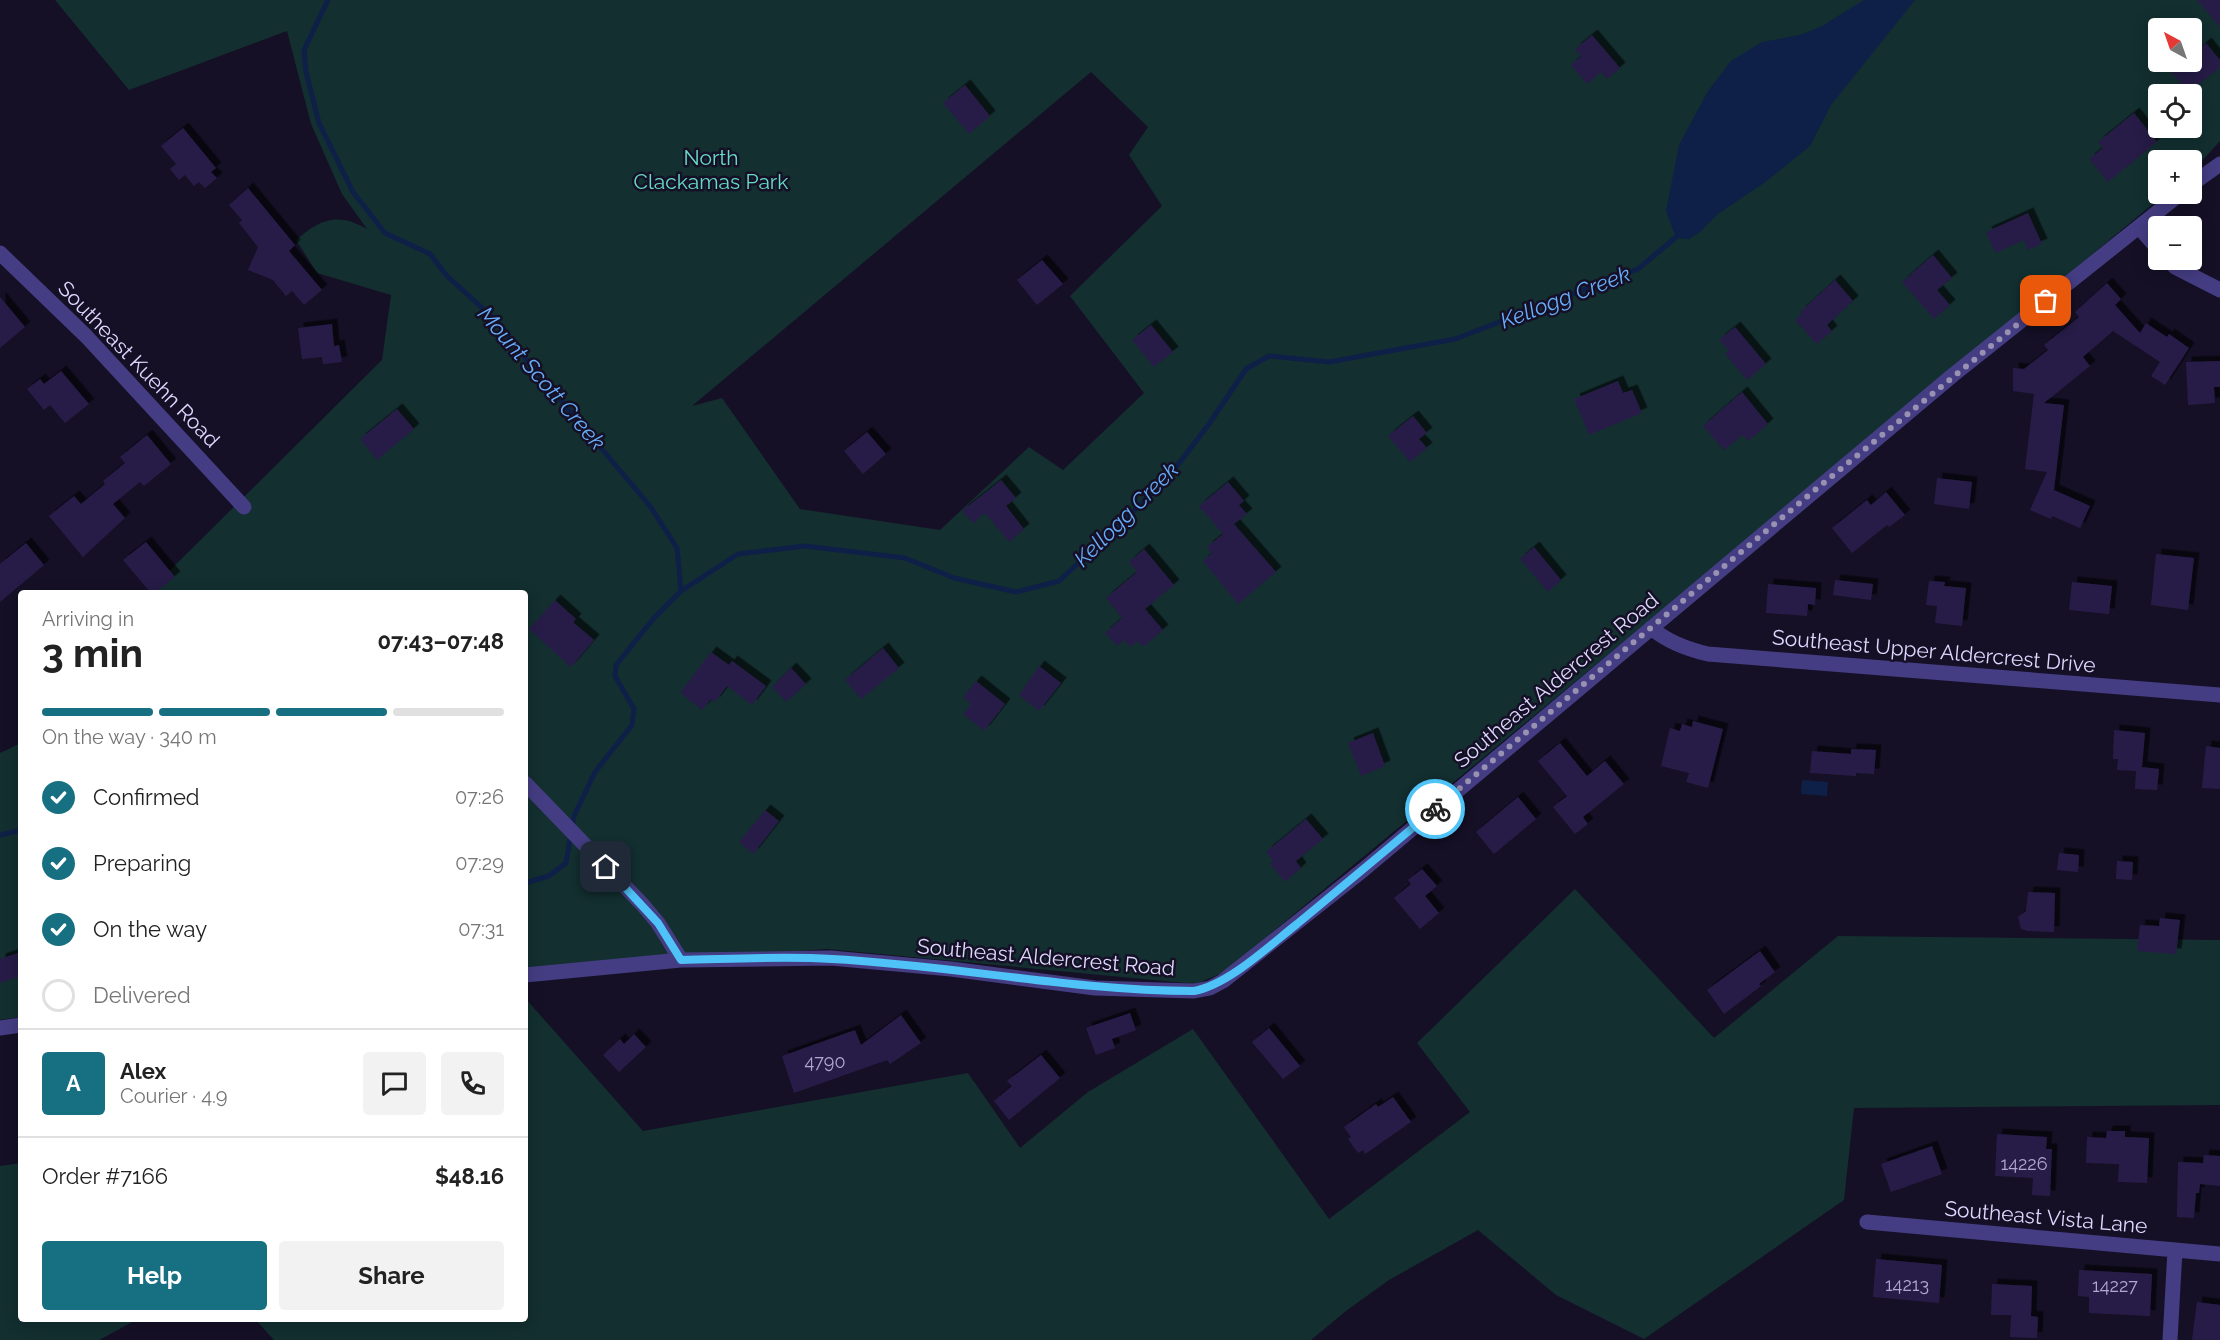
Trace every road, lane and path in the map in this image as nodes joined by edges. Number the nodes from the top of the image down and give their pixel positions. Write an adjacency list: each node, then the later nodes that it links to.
1 (2220, 164): 2 (street)
2 (2202, 177)
3 (2168, 204): 4 (street, Southeast Aldercrest Road)
4 (2139, 227): 5 (street); 10 (street, Southeast Aldercrest Road)
5 (2148, 237)
6 (1, 255): 9 (street, Southeast Kuehn Road)
7 (2181, 270): 8 (street)
8 (2220, 290)
9 (244, 507)
10 (1651, 628): 11 (street, Southeast Upper Aldercrest Drive); 13 (street, Southeast Aldercrest Road)
11 (2220, 695)
12 (531, 788): 13 (street)
13 (681, 960): 14 (street, Southeast Aldercrest Road)
14 (528, 975)
15 (18, 1025): 16 (street)
16 (0, 1028)
17 (1867, 1222): 18 (street, Southeast Vista Lane)
18 (2175, 1250): 19 (street, Southeast Vista Lane); 20 (street)
19 (2220, 1254)
20 (2170, 1340)

